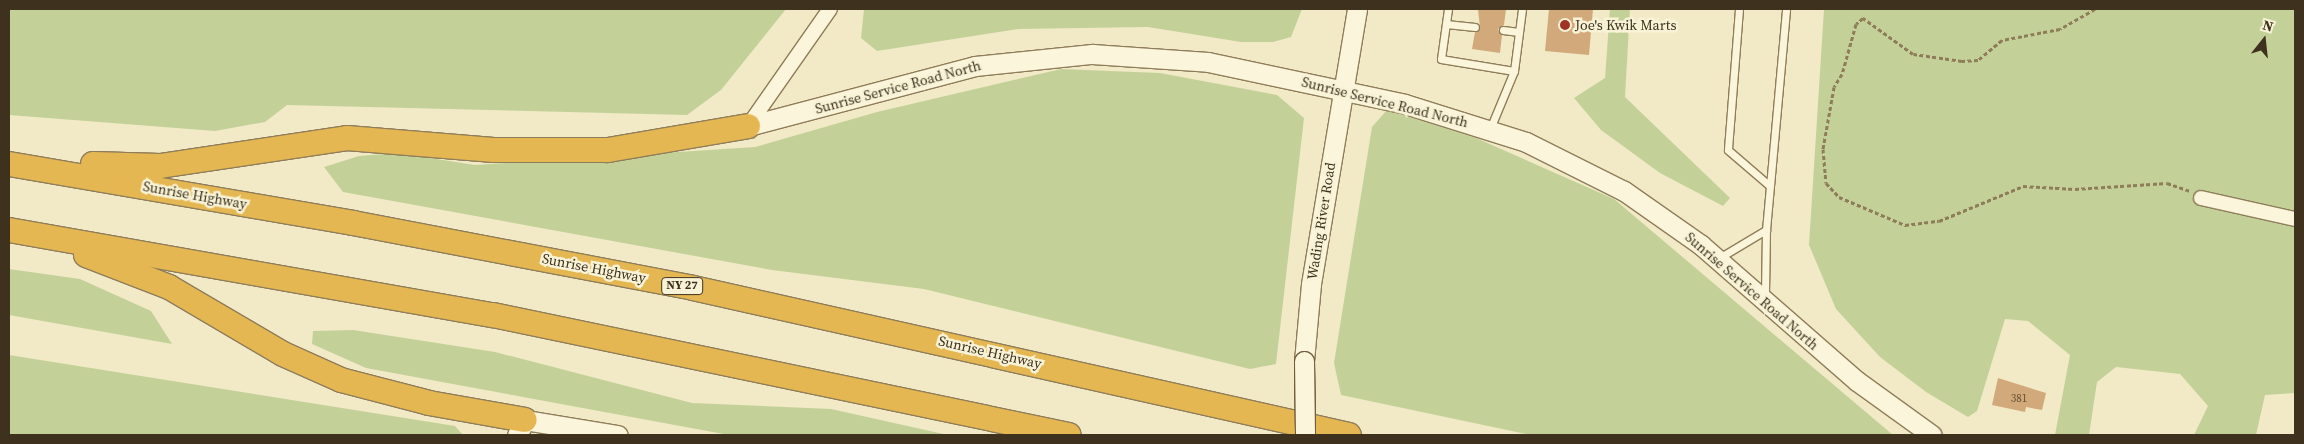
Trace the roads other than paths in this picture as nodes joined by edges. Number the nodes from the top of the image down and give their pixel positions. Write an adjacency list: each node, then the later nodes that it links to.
1 (830, 9): 13 (street)
2 (1357, 9): 12 (street, Wading River Road)
3 (1448, 9): 7 (lane)
4 (1522, 9): 10 (lane)
5 (1739, 9): 17 (lane)
6 (1786, 9): 17 (lane)
7 (1446, 24): 8 (lane); 11 (lane)
8 (1475, 27)
9 (1503, 30): 10 (lane)
10 (1519, 32): 11 (lane)
11 (1514, 71): 14 (lane)
12 (1343, 90): 13 (street, Sunrise Service Road North); 14 (street, Sunrise Service Road North); 27 (street, Wading River Road, bridge)
13 (748, 126): 15 (highway)
14 (1490, 128): 22 (street, Sunrise Service Road North)
15 (9, 156)
16 (9, 164): 28 (highway, Sunrise Highway / NY 27)
17 (1770, 186): 20 (lane)
18 (2201, 198): 19 (street)
19 (2295, 219)
20 (1766, 230): 22 (lane); 23 (lane)
21 (9, 231): 24 (highway); 26 (highway)
22 (1717, 259): 23 (street, Sunrise Service Road North)
23 (1765, 301): 29 (street, Sunrise Service Road North)
24 (521, 428): 25 (street)
25 (618, 435)
26 (1069, 435)
27 (1305, 435)
28 (1349, 435)
29 (1932, 435)

